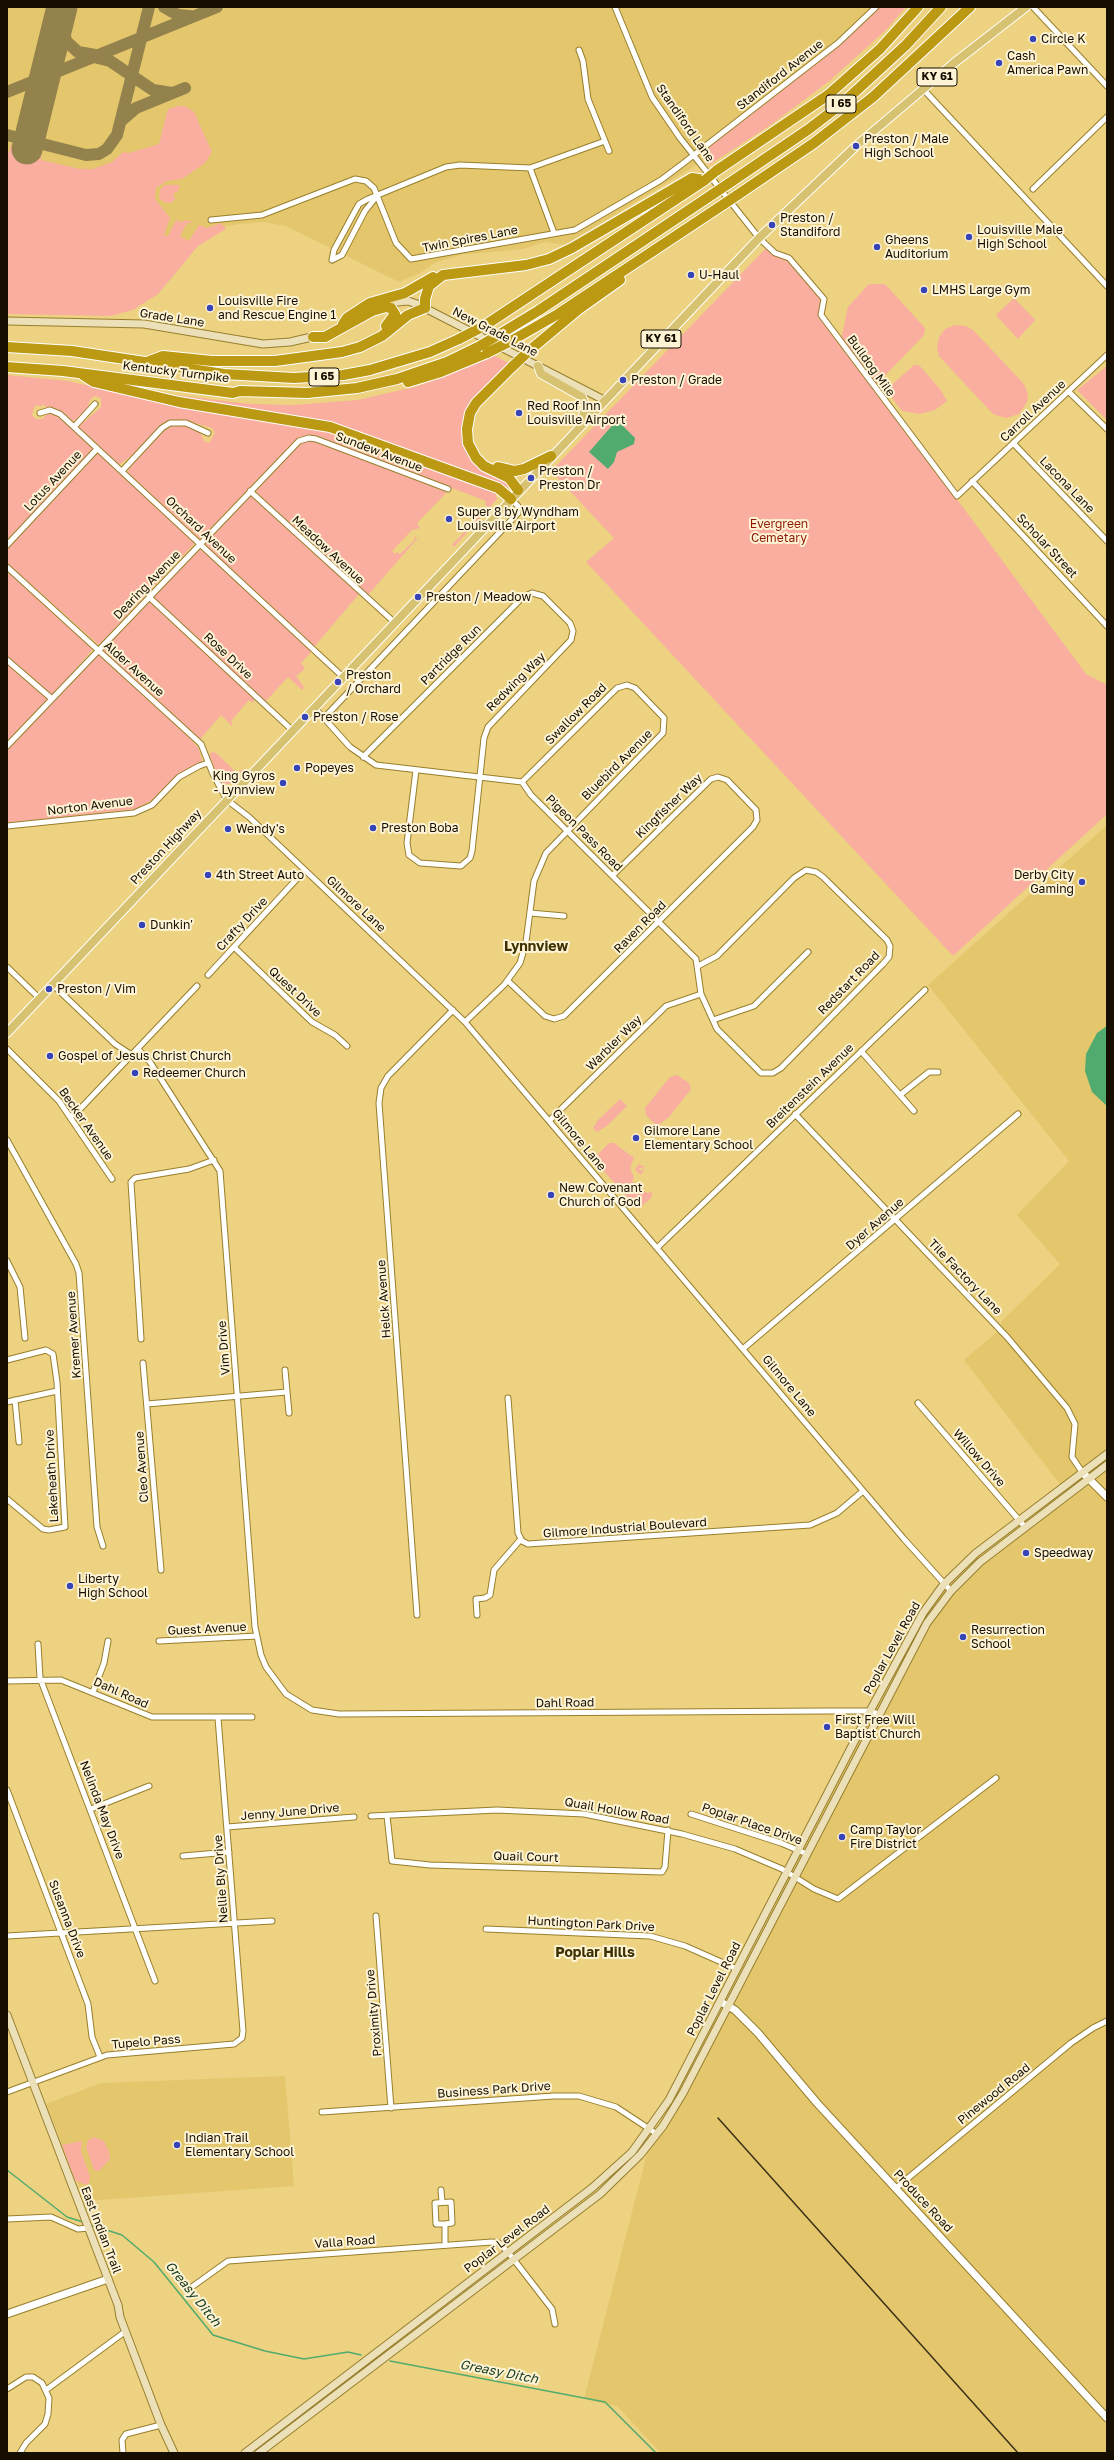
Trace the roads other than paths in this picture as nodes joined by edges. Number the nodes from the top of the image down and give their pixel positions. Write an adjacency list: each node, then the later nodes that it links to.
1 (616, 7): 14 (street, Standiford Lane)
2 (876, 7): 14 (street, Standiford Avenue)
3 (918, 7): 16 (highway, I 65, bridge)
4 (940, 7): 38 (highway, Kentucky Turnpike / I 65, bridge)
5 (970, 7): 22 (highway, bridge)
6 (1026, 7): 10 (main road, Preston Highway / KY 61)
7 (1033, 7): 9 (street)
8 (579, 50): 12 (street)
9 (1107, 86)
10 (923, 89): 21 (main road, Preston Highway / KY 61); 24 (street)
11 (1107, 117): 17 (street)
12 (605, 141): 13 (street); 15 (street)
13 (609, 151)
14 (694, 155): 20 (street, Twin Spires Lane); 21 (street, Standiford Lane)
15 (530, 168): 18 (street); 20 (street)
16 (704, 180): 23 (highway); 33 (highway, I 65, bridge)
17 (1032, 188)
18 (378, 196): 18 (street); 19 (street, Twin Spires Lane); 20 (street, Twin Spires Lane)
19 (211, 220)
20 (554, 233)
21 (759, 238): 39 (main road, Preston Highway / KY 61); 52 (street, Bulldog Mile)
22 (668, 241): 38 (highway, bridge); 46 (highway, bridge)
23 (500, 268): 26 (highway); 28 (highway)
24 (1107, 286)
25 (373, 307): 26 (main road, New Grade Lane); 28 (main road, Grade Lane)
26 (426, 308): 31 (highway); 34 (main road, New Grade Lane)
27 (7, 321): 29 (main road, Grade Lane)
28 (343, 324): 29 (main road, Grade Lane)
29 (312, 337): 31 (highway)
30 (7, 347): 33 (highway, I 65)
31 (337, 351): 33 (highway)
32 (1107, 355): 37 (street, Carroll Avenue)
33 (147, 362)
34 (538, 366): 39 (main road, New Grade Lane); 43 (main road)
35 (7, 367): 36 (highway, Kentucky Turnpike / I 65)
36 (79, 374): 38 (highway, Kentucky Turnpike / I 65); 56 (highway)
37 (1069, 392): 44 (street); 48 (street, Carroll Avenue)
38 (233, 393)
39 (604, 400): 43 (main road, Preston Highway / KY 61)
40 (95, 404): 42 (street)
41 (40, 413): 42 (street, Orchard Avenue)
42 (74, 427): 49 (street, Orchard Avenue)
43 (577, 429): 50 (main road, Preston Highway / KY 61)
44 (1107, 429)
45 (208, 433): 51 (street)
46 (467, 433): 50 (highway); 54 (highway)
47 (303, 439): 53 (street, Sundew Avenue); 55 (street, Dearing Avenue)
48 (1013, 443): 52 (street, Carroll Avenue); 57 (street, Lacona Lane)
49 (97, 449): 51 (street, Orchard Avenue); 59 (street, Lotus Avenue)
50 (551, 456): 54 (main road, Preston Highway / KY 61)
51 (122, 471): 58 (street, Orchard Avenue)
52 (972, 480): 64 (street, Scholar Street)
53 (448, 489)
54 (518, 490): 56 (main road, Preston Highway / KY 61)
55 (250, 491): 58 (street, Dearing Avenue); 63 (street, Meadow Avenue)
56 (510, 499): 63 (main road, Preston Highway / KY 61); 71 (street)
57 (1107, 540)
58 (200, 544): 61 (street, Dearing Avenue); 67 (street, Orchard Avenue)
59 (7, 545)
60 (7, 567): 65 (street, Alder Avenue)
61 (149, 597): 65 (street, Dearing Avenue); 72 (street, Rose Drive)
62 (558, 611): 74 (street, Partridge Run); 77 (street, Redwing Way)
63 (394, 622): 67 (main road, Preston Highway / KY 61)
64 (1107, 626)
65 (98, 650): 68 (street, Dearing Avenue); 75 (street, Alder Avenue)
66 (7, 660): 68 (street)
67 (342, 677): 70 (main road, Preston Highway / KY 61)
68 (52, 699): 73 (street, Dearing Avenue)
69 (650, 702): 78 (street, Swallow Road); 82 (street, Bluebird Avenue)
70 (314, 707): 71 (street); 72 (main road, Preston Highway / KY 61)
71 (324, 718): 74 (street)
72 (292, 730): 80 (main road, Preston Highway / KY 61)
73 (7, 746)
74 (363, 757): 76 (street)
75 (208, 763): 80 (street, Alder Avenue); 81 (street, Norton Avenue)
76 (416, 770): 77 (street); 77 (street, Redwing Way)
77 (480, 777): 78 (street)
78 (522, 782): 82 (street, Pigeon Pass Road)
79 (744, 796): 84 (street, Kingfisher Way); 87 (street, Raven Road)
80 (227, 800): 83 (street, Gilmore Lane); 94 (main road, Preston Highway / KY 61)
81 (7, 826)
82 (566, 830): 84 (street, Pigeon Pass Road); 85 (street, Bluebird Avenue)
83 (305, 870): 88 (street, Crafty Drive); 99 (street, Gilmore Lane)
84 (612, 876): 87 (street, Pigeon Pass Road)
85 (530, 913): 86 (street); 93 (street, Bluebird Avenue)
86 (564, 916)
87 (659, 922): 90 (street, Pigeon Pass Road); 93 (street, Raven Road)
88 (234, 947): 92 (street, Crafty Drive); 103 (street, Quest Drive)
89 (808, 952): 100 (street)
90 (698, 966): 97 (street, Pigeon Pass Road); 109 (street, Redstart Road)
91 (7, 967): 98 (street)
92 (208, 975)
93 (508, 981): 101 (street, Bluebird Avenue)
94 (53, 985): 98 (main road, Preston Highway / KY 61); 107 (street)
95 (197, 986): 105 (street)
96 (925, 990): 106 (street, Breitenstein Avenue)
97 (701, 994): 100 (street, Pigeon Pass Road); 115 (street, Warbler Way)
98 (40, 998): 102 (main road, Preston Highway / KY 61)
99 (453, 1010): 101 (street, Gilmore Lane); 152 (street, Helck Avenue)
100 (713, 1020): 109 (street, Pigeon Pass Road)
101 (465, 1022): 115 (street, Gilmore Lane)
102 (7, 1033)
103 (347, 1046)
104 (7, 1049): 114 (street, Becker Avenue)
105 (138, 1049): 107 (street); 117 (street, Vim Drive)
106 (861, 1051): 110 (street); 112 (street, Breitenstein Avenue)
107 (130, 1054): 114 (street)
108 (938, 1072): 110 (street)
109 (767, 1074)
110 (900, 1095): 111 (street)
111 (914, 1111)
112 (795, 1114): 119 (street, Tile Factory Lane); 120 (street, Breitenstein Avenue)
113 (1018, 1114): 119 (street, Dyer Avenue)
114 (70, 1117): 118 (street, Becker Avenue)
115 (550, 1120): 120 (street, Gilmore Lane)
116 (7, 1140): 148 (street, Kremer Avenue)
117 (214, 1160): 123 (street); 130 (street, Vim Drive)
118 (112, 1179)
119 (895, 1220): 124 (street, Dyer Avenue); 140 (street, Tile Factory Lane)
120 (658, 1247): 124 (street, Gilmore Lane)
121 (7, 1261): 122 (street)
122 (25, 1338)
123 (141, 1339)
124 (744, 1348): 142 (street, Gilmore Lane)
125 (7, 1360): 128 (street)
126 (143, 1363): 135 (street, Cleo Avenue)
127 (285, 1370): 129 (street)
128 (57, 1391): 132 (street); 144 (street, Lakeheath Drive)
129 (287, 1392): 130 (street); 136 (street)
130 (238, 1396): 135 (street); 154 (street, Vim Drive)
131 (508, 1398): 147 (street)
132 (15, 1400): 133 (street); 137 (street)
133 (7, 1402)
134 (918, 1403): 145 (street, Willow Drive)
135 (147, 1404): 149 (street, Cleo Avenue)
136 (290, 1413)
137 (19, 1442)
138 (1107, 1454): 140 (main road, Poplar Level Road)
139 (1107, 1465): 141 (main road, Poplar Level Road)
140 (1082, 1472): 141 (street); 145 (main road, Poplar Level Road)
141 (1090, 1479): 143 (street); 146 (main road, Poplar Level Road)
142 (863, 1491): 147 (street, Gilmore Industrial Boulevard); 150 (street, Gilmore Lane)
143 (1107, 1497)
144 (7, 1499)
145 (1019, 1519): 146 (street, Willow Drive); 150 (main road, Poplar Level Road)
146 (1025, 1526): 151 (main road, Poplar Level Road)
147 (521, 1540): 153 (street)
148 (103, 1546)
149 (161, 1570)
150 (944, 1584): 151 (street, Gilmore Lane); 162 (main road, Poplar Level Road)
151 (951, 1591): 163 (main road, Poplar Level Road)
152 (418, 1615)
153 (477, 1615)
154 (257, 1636): 156 (street, Guest Avenue); 158 (street, Vim Drive)
155 (108, 1641): 161 (street)
156 (159, 1641)
157 (38, 1644): 159 (street, Nelinda May Drive)
158 (268, 1670): 162 (street, Dahl Road)
159 (41, 1680): 160 (street, Dahl Road); 161 (street, Dahl Road); 169 (street, Nelinda May Drive)
160 (7, 1681)
161 (93, 1692): 165 (street, Dahl Road)
162 (870, 1711): 163 (street, Dahl Road); 176 (main road, Poplar Level Road)
163 (879, 1714): 178 (main road, Poplar Level Road)
164 (252, 1717): 165 (street, Dahl Road)
165 (218, 1718): 174 (street, Nellie Bly Drive)
166 (996, 1778): 181 (street, Quail Hollow Road)
167 (149, 1786): 169 (street)
168 (7, 1790): 187 (street, Susanna Drive)
169 (91, 1809): 185 (street, Nelinda May Drive)
170 (691, 1814): 176 (street, Poplar Place Drive)
171 (371, 1816): 172 (street)
172 (387, 1816): 175 (street, Quail Hollow Road); 175 (street, Quail Court)
173 (354, 1817): 174 (street, Jenny June Drive)
174 (227, 1827): 177 (street, Nellie Bly Drive)
175 (668, 1830): 180 (street, Quail Hollow Road)
176 (798, 1850): 178 (street, Poplar Place Drive); 180 (main road, Poplar Level Road)
177 (229, 1852): 179 (street); 184 (street, Nellie Bly Drive)
178 (807, 1854): 181 (main road, Poplar Level Road)
179 (183, 1856)
180 (788, 1872): 181 (street, Quail Hollow Road); 189 (main road, Poplar Level Road)
181 (795, 1877): 192 (main road, Poplar Level Road)
182 (376, 1916): 199 (street, Proximity Drive)
183 (272, 1921): 184 (street)
184 (235, 1923): 185 (street); 195 (street, Nellie Bly Drive)
185 (136, 1929): 187 (street); 190 (street, Nelinda May Drive)
186 (486, 1929): 189 (street, Huntington Park Drive)
187 (61, 1933): 188 (street); 196 (street, Susanna Drive)
188 (7, 1936)
189 (737, 1969): 191 (main road, Poplar Level Road)
190 (155, 1981)
191 (721, 2002): 192 (street, Produce Road); 201 (main road, Poplar Level Road)
192 (729, 2007): 202 (main road, Poplar Level Road); 205 (street, Produce Road)
193 (7, 2015): 197 (main road, East Indian Trail)
194 (1107, 2022): 205 (street, Pinewood Road)
195 (242, 2038): 196 (street, Tupelo Pass)
196 (100, 2057): 197 (street, Tupelo Pass)
197 (33, 2082): 198 (street, Tupelo Pass); 210 (main road, East Indian Trail)
198 (7, 2092)
199 (391, 2108): 200 (street, Business Park Drive); 201 (street, Business Park Drive)
200 (322, 2112)
201 (650, 2129): 202 (street, Business Park Drive); 203 (main road, Poplar Level Road)
202 (658, 2134): 204 (main road, Poplar Level Road)
203 (604, 2179): 204 (main road); 212 (main road, Poplar Level Road)
204 (610, 2186): 213 (main road, Poplar Level Road)
205 (896, 2188): 221 (street, Produce Road)
206 (441, 2190): 207 (street)
207 (442, 2202): 209 (street); 209 (street)
208 (7, 2219): 210 (street)
209 (445, 2224): 211 (street)
210 (89, 2228): 214 (main road, East Indian Trail)
211 (445, 2245): 212 (street, Valla Road); 215 (street, Valla Road)
212 (508, 2252): 213 (street, Valla Road); 226 (main road, Poplar Level Road)
213 (514, 2259): 217 (street, Valla Road); 227 (main road, Poplar Level Road)
214 (108, 2279): 216 (street); 218 (main road, East Indian Trail)
215 (189, 2289)
216 (7, 2314)
217 (555, 2324)
218 (126, 2331): 220 (street); 222 (main road, East Indian Trail)
219 (7, 2389): 220 (street)
220 (46, 2390): 223 (street)
221 (1107, 2418)
222 (161, 2426): 224 (street); 225 (main road, East Indian Trail)
223 (20, 2453)
224 (123, 2453)
225 (174, 2453)
226 (245, 2453)
227 (259, 2453)

